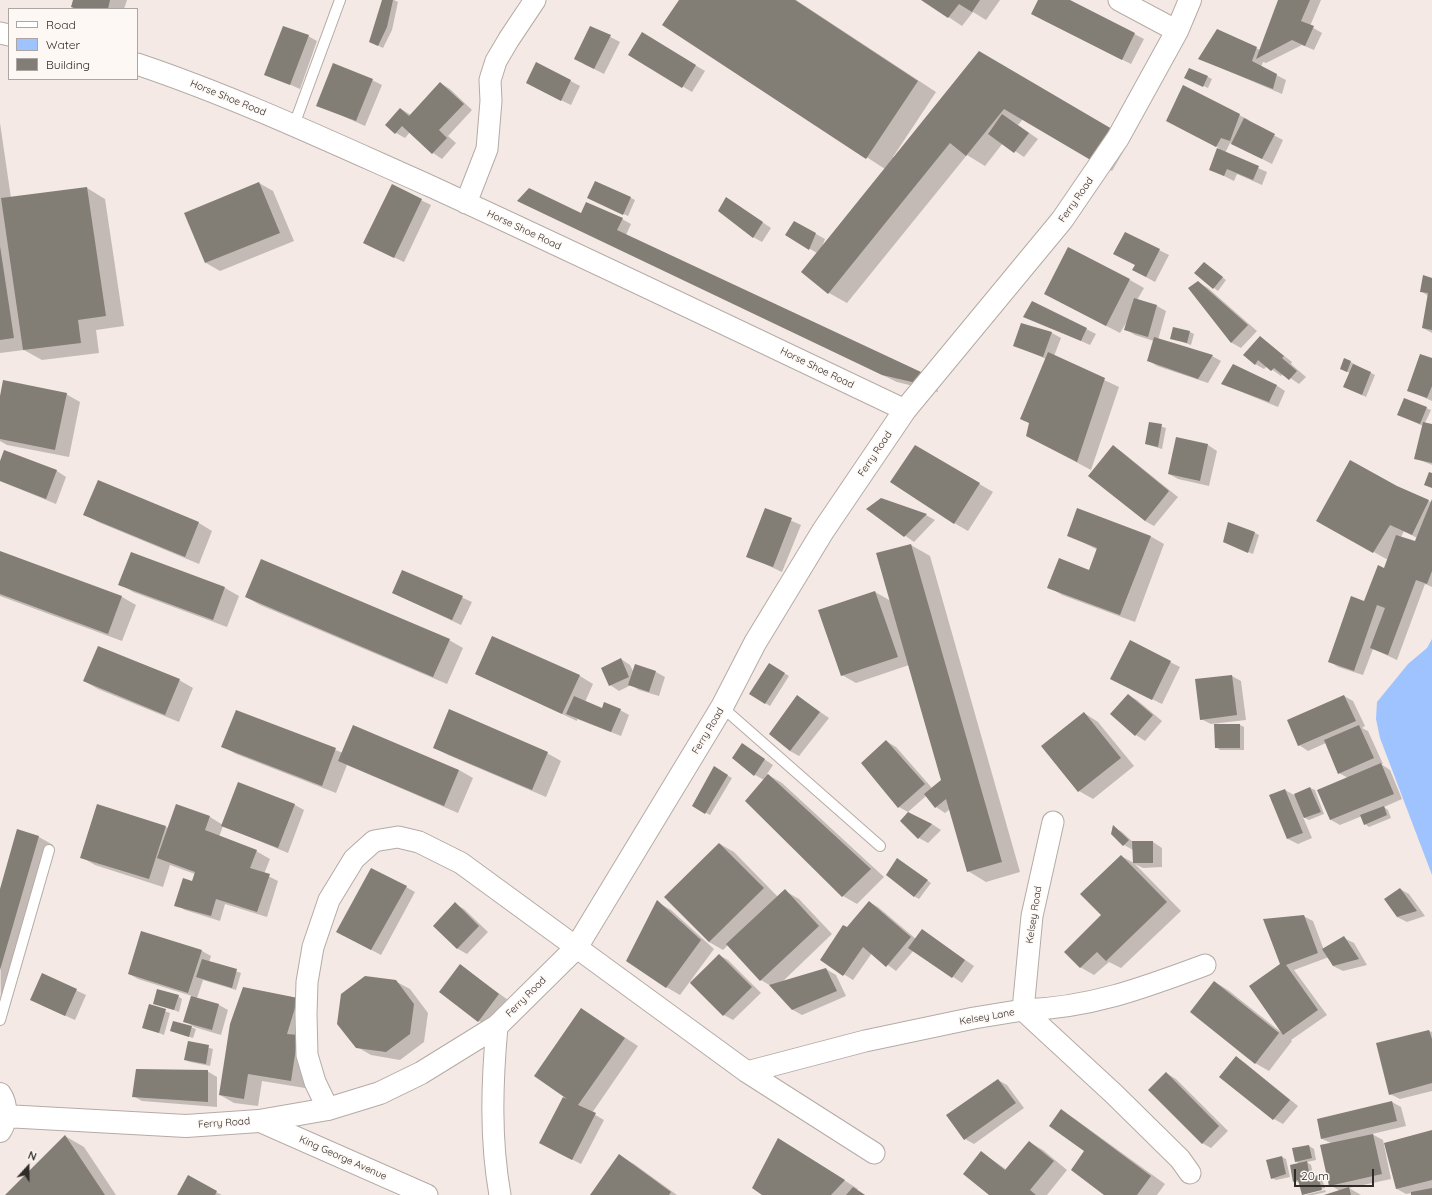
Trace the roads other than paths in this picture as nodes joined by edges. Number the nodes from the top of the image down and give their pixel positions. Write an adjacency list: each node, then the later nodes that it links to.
1 (340, 0): 7 (lane)
2 (535, 0): 8 (street)
3 (1119, 0): 5 (street)
4 (1190, 0): 5 (street, Ferry Road)
5 (1177, 31): 9 (street, Ferry Road)
6 (138, 64): 7 (street, Horse Shoe Road)
7 (294, 125): 8 (street, Horse Shoe Road)
8 (466, 203): 9 (street, Horse Shoe Road)
9 (905, 410): 10 (street, Ferry Road)
10 (722, 707): 12 (lane); 14 (street, Ferry Road)
11 (1053, 822): 16 (street, Kelsey Road)
12 (880, 846)
13 (49, 850): 17 (lane)
14 (576, 948): 18 (street, Ferry Road); 19 (street); 21 (street)
15 (1205, 964): 16 (street)
16 (1023, 1010): 19 (street, Kelsey Lane); 25 (street, Kelsey Lane)
17 (0, 1020)
18 (497, 1026): 21 (street, Ferry Road); 27 (street)
19 (746, 1072): 24 (street)
20 (0, 1094): 23 (street)
21 (328, 1109): 22 (street, Ferry Road)
22 (259, 1121): 23 (street, Ferry Road); 26 (street, King George Avenue)
23 (3, 1123)
24 (874, 1153)
25 (1190, 1173)
26 (427, 1195)
27 (500, 1195)

